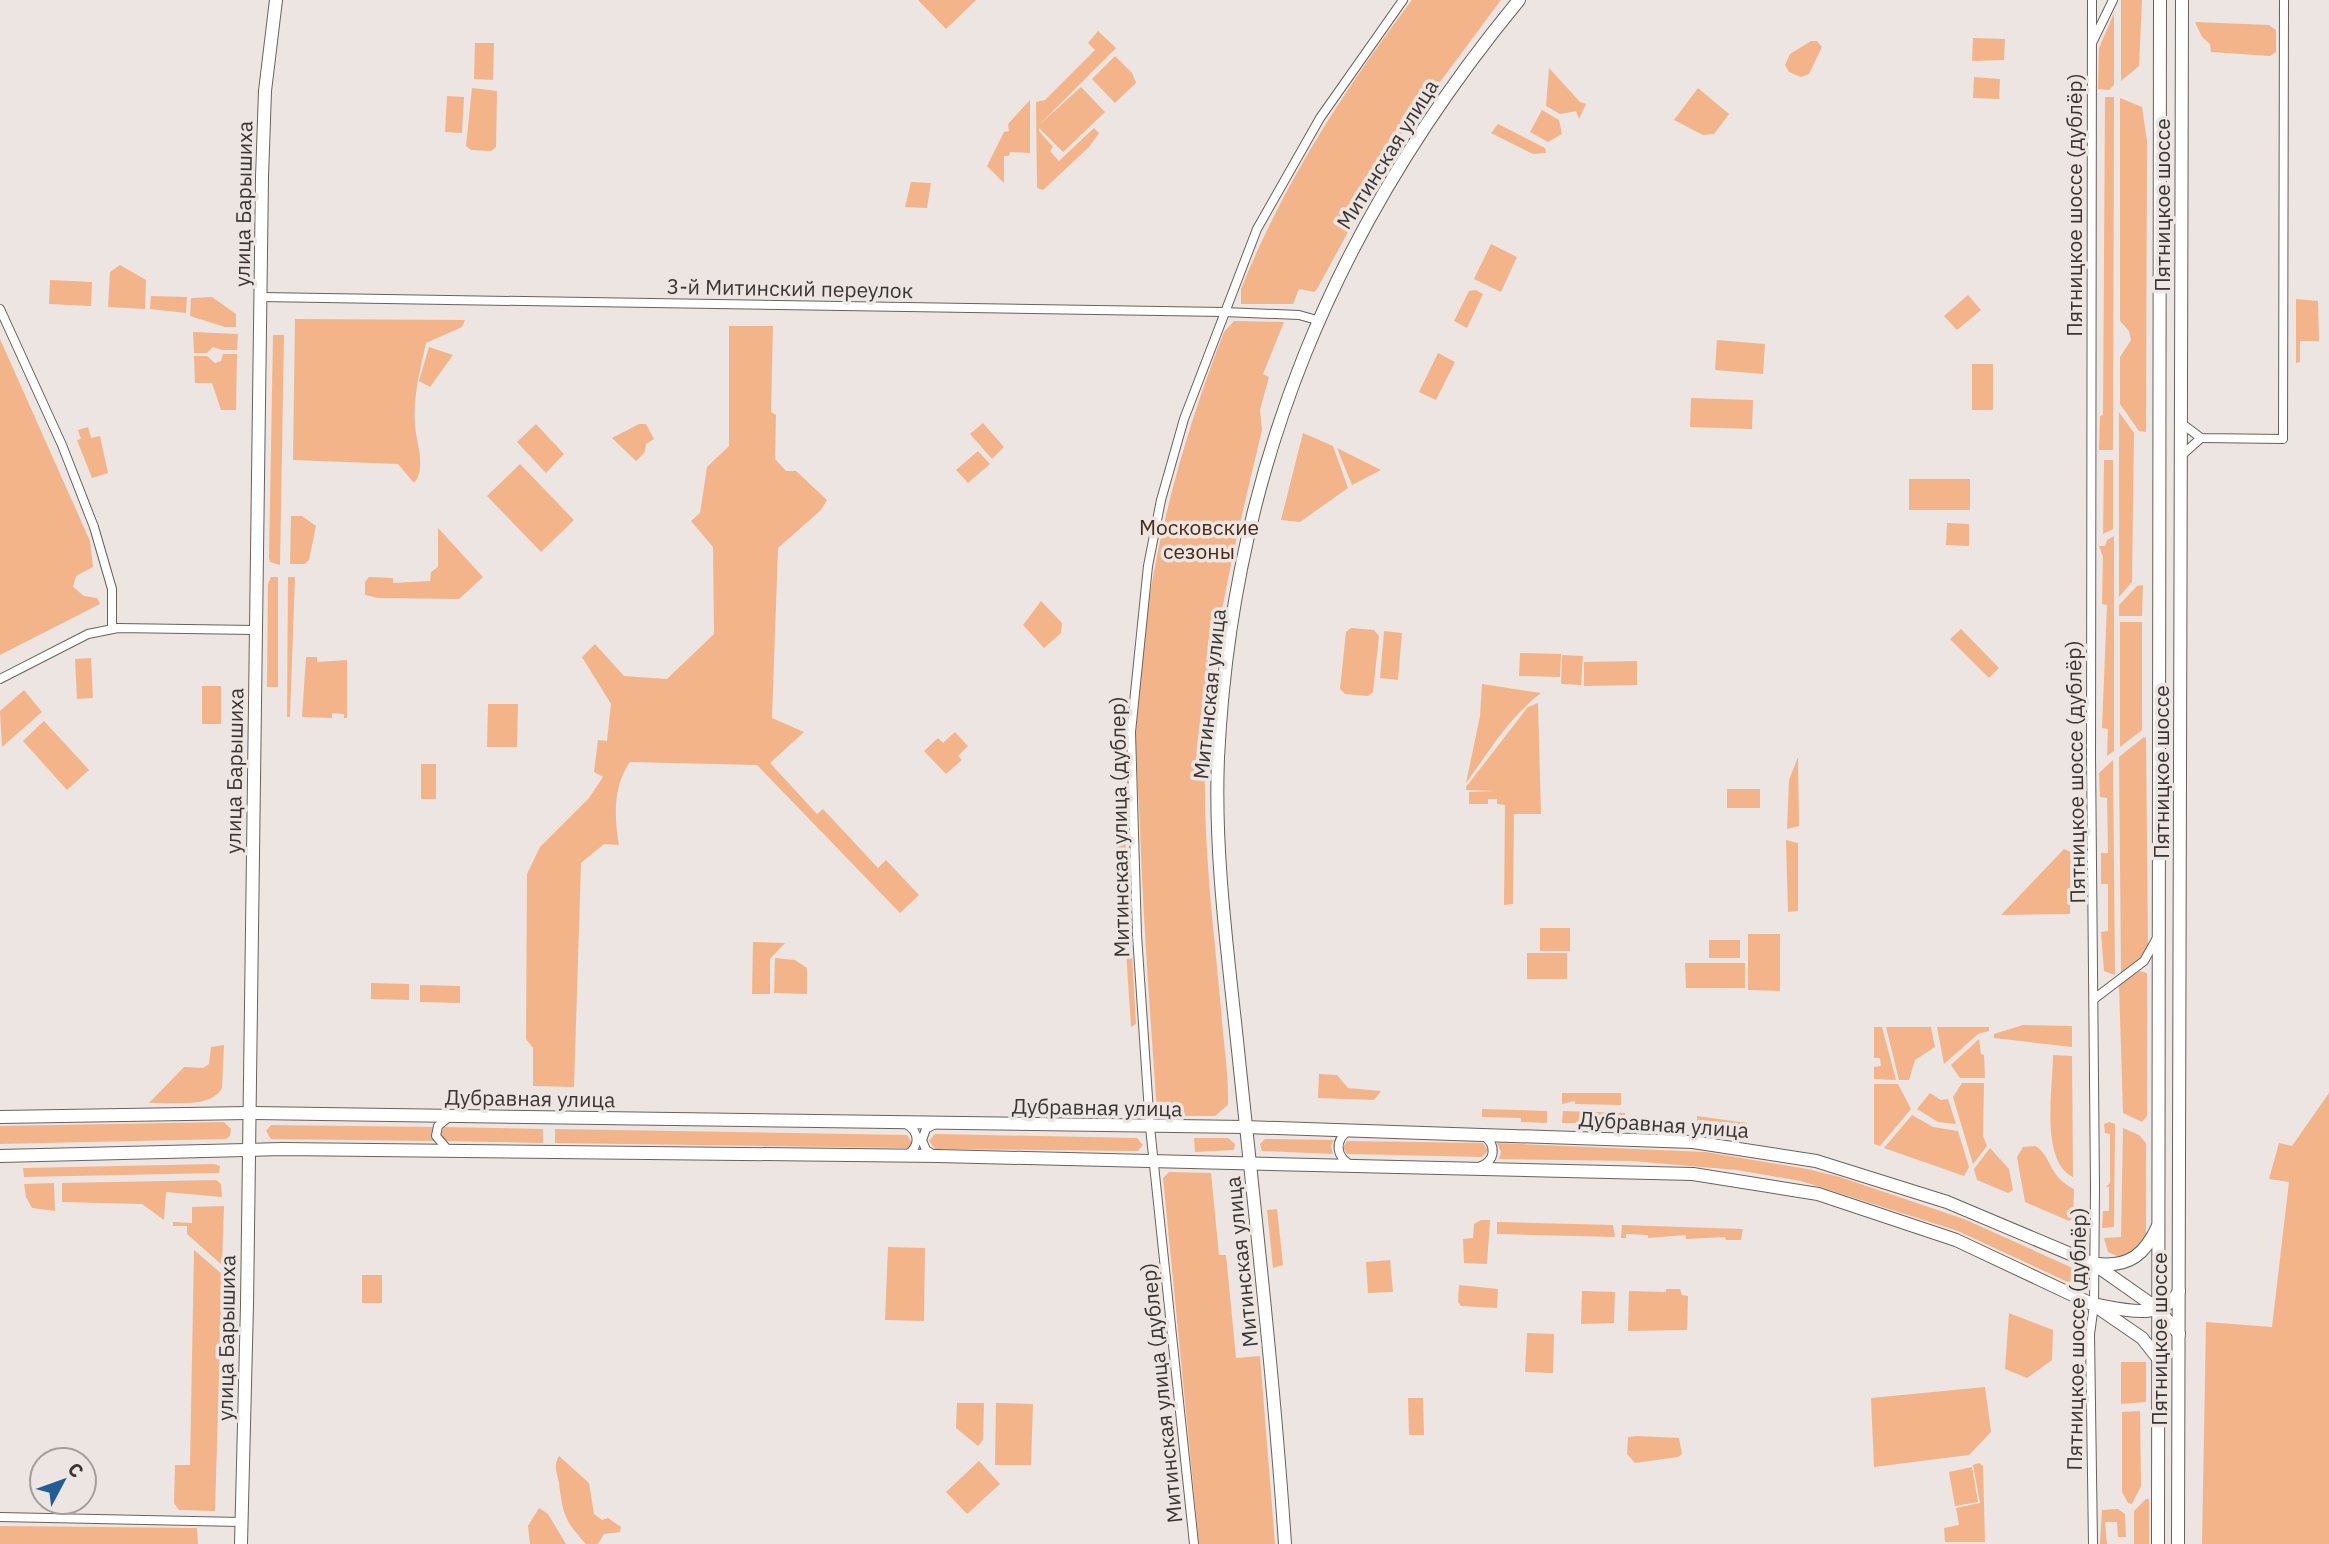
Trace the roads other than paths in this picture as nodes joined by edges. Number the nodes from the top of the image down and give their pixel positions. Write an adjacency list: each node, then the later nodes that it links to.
1 (276, 0): 10 (main road, улица Барышиха)
2 (1403, 0): 12 (street, Митинская улица (дублер))
3 (1519, 0): 13 (main road, Митинская улица)
4 (2092, 0): 9 (street, Пятницкое шоссе (дублёр))
5 (2113, 0): 9 (street)
6 (2160, 0): 20 (main road, Пятницкое шоссе)
7 (2182, 0): 14 (main road, Пятницкое шоссе)
8 (2284, 0): 15 (street)
9 (2091, 44): 21 (street, Пятницкое шоссе (дублёр))
10 (261, 297): 12 (street, 3-й Митинский переулок); 18 (main road, улица Барышиха)
11 (0, 309): 17 (street)
12 (1224, 312): 13 (street, 3-й Митинский переулок); 27 (street, Митинская улица (дублер))
13 (1317, 320): 28 (main road, Митинская улица)
14 (2180, 422): 15 (street); 16 (main road, Пятницкое шоссе)
15 (2201, 438): 16 (street)
16 (2180, 457): 42 (main road, Пятницкое шоссе)
17 (112, 628): 18 (street); 19 (street)
18 (255, 631): 22 (main road, улица Барышиха)
19 (2, 677)
20 (2159, 936): 21 (street); 40 (main road, Пятницкое шоссе)
21 (2094, 999): 41 (street, Пятницкое шоссе (дублёр))
22 (248, 1113): 23 (main road, Дубравная улица); 24 (main road, Дубравная улица); 31 (main road, улица Барышиха)
23 (452, 1116): 25 (main road, Дубравная улица); 32 (street)
24 (0, 1117)
25 (899, 1123): 26 (main road, Дубравная улица); 34 (street)
26 (938, 1123): 27 (main road, Дубравная улица); 35 (street)
27 (1150, 1127): 28 (main road, Дубравная улица); 36 (street, Митинская улица (дублер))
28 (1245, 1127): 29 (main road, Дубравная улица); 37 (main road, Митинская улица)
29 (1354, 1129): 30 (main road, Дубравная улица); 38 (street)
30 (1478, 1133): 39 (street); 41 (main road, Дубравная улица)
31 (248, 1150): 32 (main road); 33 (main road); 48 (main road, улица Барышиха)
32 (452, 1152): 34 (main road)
33 (0, 1156)
34 (900, 1156): 35 (main road)
35 (938, 1156): 36 (main road)
36 (1154, 1162): 37 (main road); 50 (street, Митинская улица (дублер))
37 (1249, 1163): 38 (main road); 51 (main road, Митинская улица)
38 (1353, 1165): 39 (main road)
39 (1476, 1167): 43 (main road)
40 (2158, 1226): 41 (main road); 44 (main road, Пятницкое шоссе)
41 (2094, 1264): 43 (street, Пятницкое шоссе (дублёр)); 44 (main road, Дубравная улица)
42 (2179, 1291): 44 (main road); 45 (main road, Пятницкое шоссе)
43 (2094, 1305): 44 (main road); 46 (main road); 52 (street, Пятницкое шоссе (дублёр))
44 (2158, 1309): 45 (main road, Дубравная улица); 46 (main road, Пятницкое шоссе)
45 (2179, 1334): 54 (main road, Пятницкое шоссе)
46 (2157, 1357): 53 (main road, Пятницкое шоссе)
47 (0, 1517): 48 (street)
48 (241, 1522): 49 (main road, улица Барышиха)
49 (241, 1544)
50 (1194, 1544)
51 (1285, 1544)
52 (2093, 1544)
53 (2158, 1544)
54 (2178, 1544)

